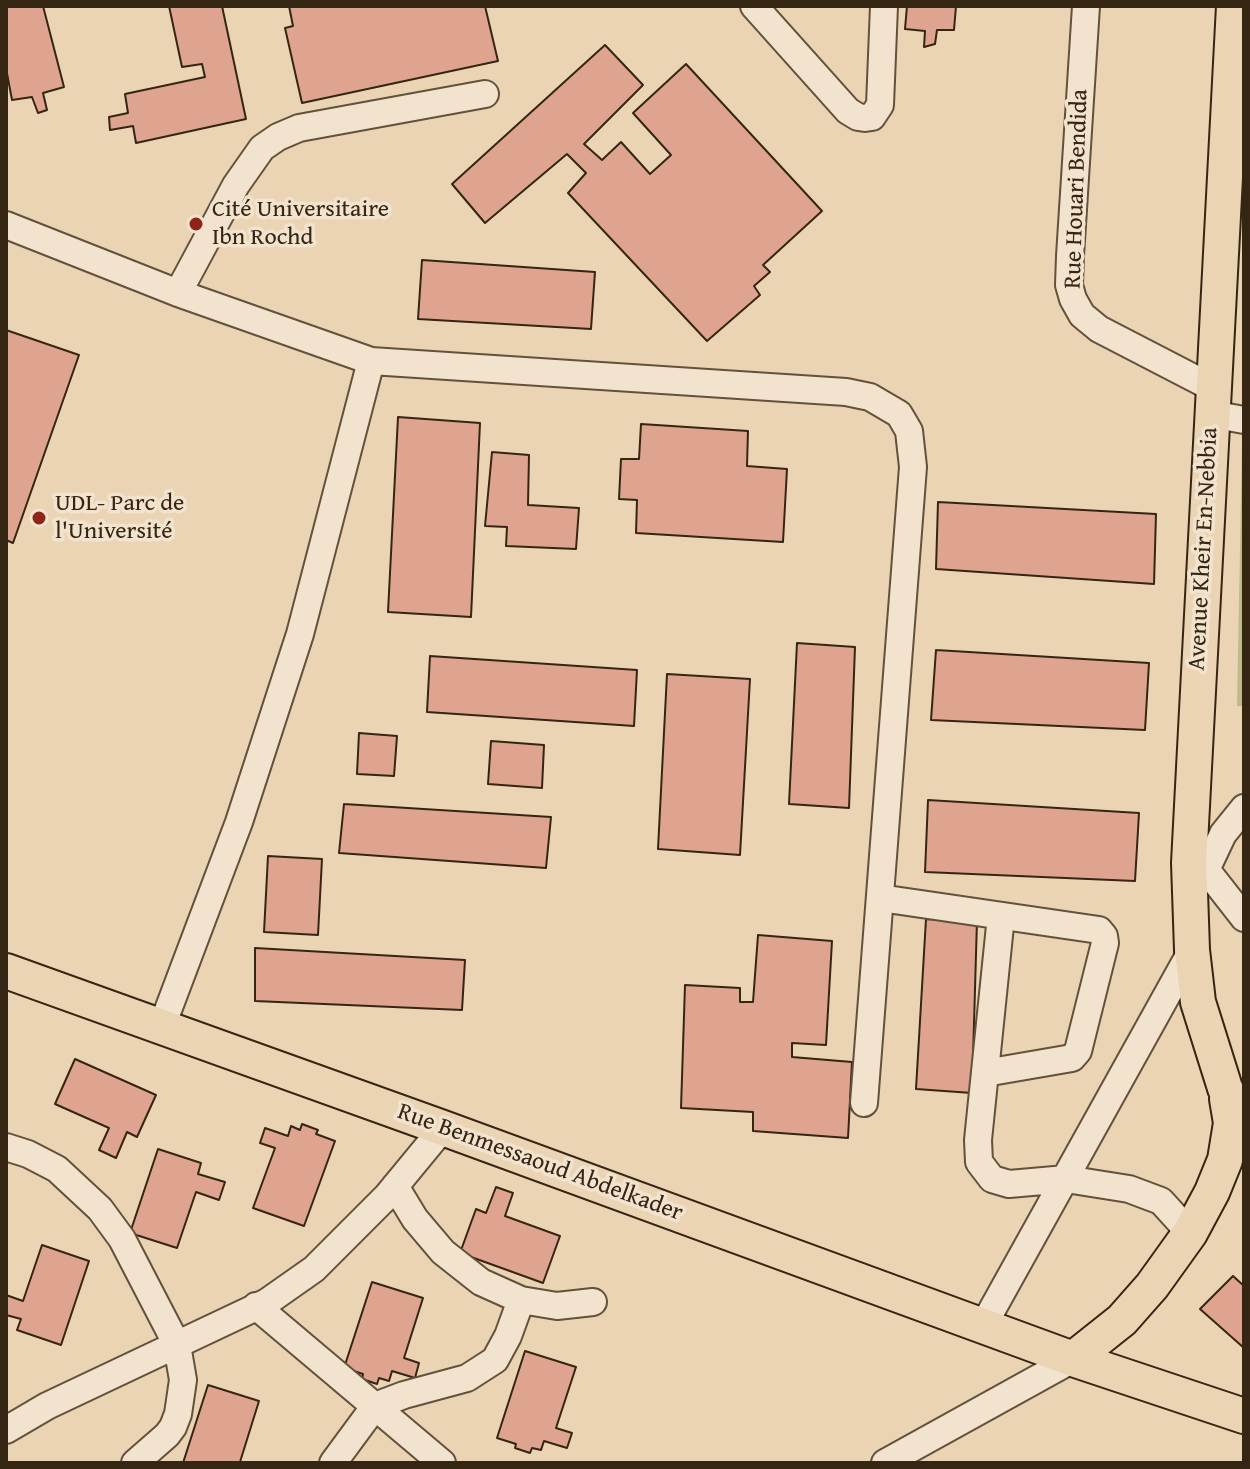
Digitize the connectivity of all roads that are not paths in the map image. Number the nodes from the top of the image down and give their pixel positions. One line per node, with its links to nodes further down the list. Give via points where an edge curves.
1 (754, 6): 2 (street, via 848,111 865,118 880,105)
2 (884, 6)
3 (1086, 6): 10 (street, Rue Houari Bendida, via 1070,256 1073,299 1099,329)
4 (1237, 21): 7 (main road, Avenue Kheir En-Nebbia)
5 (485, 94): 8 (street, via 299,128 278,137 262,148 236,185)
6 (6, 225): 8 (street)
7 (1232, 254): 10 (main road, Avenue Kheir En-Nebbia)
8 (178, 293): 9 (street)
9 (371, 361): 13 (street, via 846,392 870,397 899,414 909,431 913,467); 18 (street, via 300,634 239,822)
10 (1223, 407): 12 (main road, Avenue Kheir En-Nebbia)
11 (1244, 808): 12 (street)
12 (1198, 860): 15 (street); 16 (main road, Avenue Kheir En-Nebbia)
13 (880, 898): 14 (street); 21 (street)
14 (1001, 916): 19 (street); 19 (street, via 1099,930 1105,943 1072,1058)
15 (1244, 918)
16 (1192, 950): 20 (main road, Avenue Kheir En-Nebbia, via 1198,1002); 25 (street)
17 (6, 971): 18 (main road, Rue Benmessaoud Abdelkader)
18 (162, 1026): 22 (main road, Rue Benmessaoud Abdelkader)
19 (985, 1073): 25 (street, via 979,1162 992,1179 1009,1184)
20 (1225, 1088): 23 (main road); 27 (main road, via 1231,1123 1225,1160)
21 (864, 1103)
22 (443, 1128): 26 (street); 31 (main road, Rue Benmessaoud Abdelkader)
23 (1244, 1129)
24 (6, 1147): 32 (street, via 57,1169 100,1209 122,1239)
25 (1066, 1179): 27 (street, via 1129,1189 1161,1201); 31 (street)
26 (395, 1186): 28 (street, via 443,1252 481,1282); 30 (street, via 314,1269)
27 (1190, 1233): 33 (main road, via 1122,1320)
28 (521, 1300): 29 (street, via 557,1306); 34 (street, via 495,1360 467,1378)
29 (593, 1302)
30 (256, 1306): 32 (street); 34 (street)
31 (983, 1326): 33 (main road, Rue Benmessaoud Abdelkader)
32 (177, 1345): 36 (street); 37 (street, via 183,1380 178,1414 167,1435)
33 (1073, 1359): 35 (main road, Rue Benmessaoud Abdelkader); 40 (street)
34 (375, 1406): 38 (street); 39 (street)
35 (1244, 1416)
36 (6, 1430)
37 (135, 1463)
38 (333, 1463)
39 (442, 1463)
40 (885, 1463)

